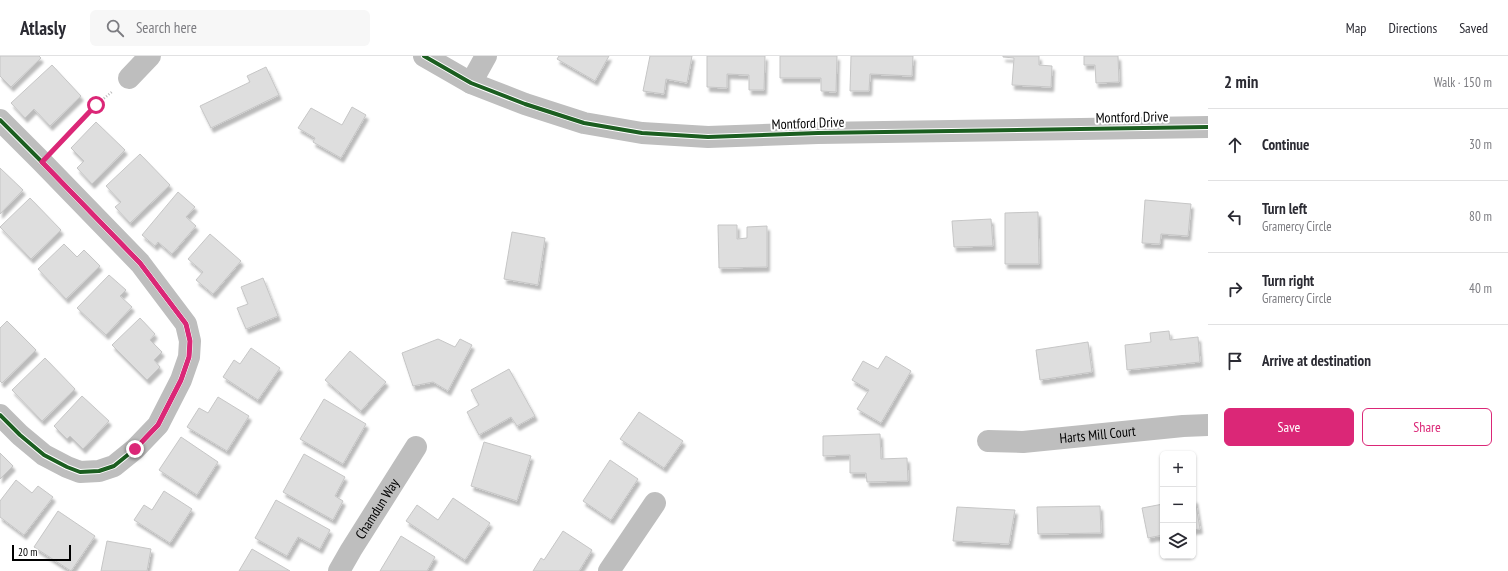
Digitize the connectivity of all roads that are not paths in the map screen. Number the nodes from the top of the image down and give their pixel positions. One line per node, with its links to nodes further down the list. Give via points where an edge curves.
1 (150, 56): 4 (street)
2 (424, 56): 5 (street, Montford Drive)
3 (486, 56): 5 (street)
4 (129, 78)
5 (471, 82): 7 (street, Montford Drive, via 525,104 584,123 642,133 708,137)
6 (0, 120): 8 (street, via 140,263 197,339 181,380 158,425 101,478 80,472 44,455)
7 (1208, 127)
8 (0, 414)
9 (1208, 425): 10 (street, Harts Mill Court, via 1023,442)
10 (988, 441)
11 (416, 447): 13 (street, Chamdun Way)
12 (655, 503): 14 (street)
13 (339, 571)
14 (609, 571)

